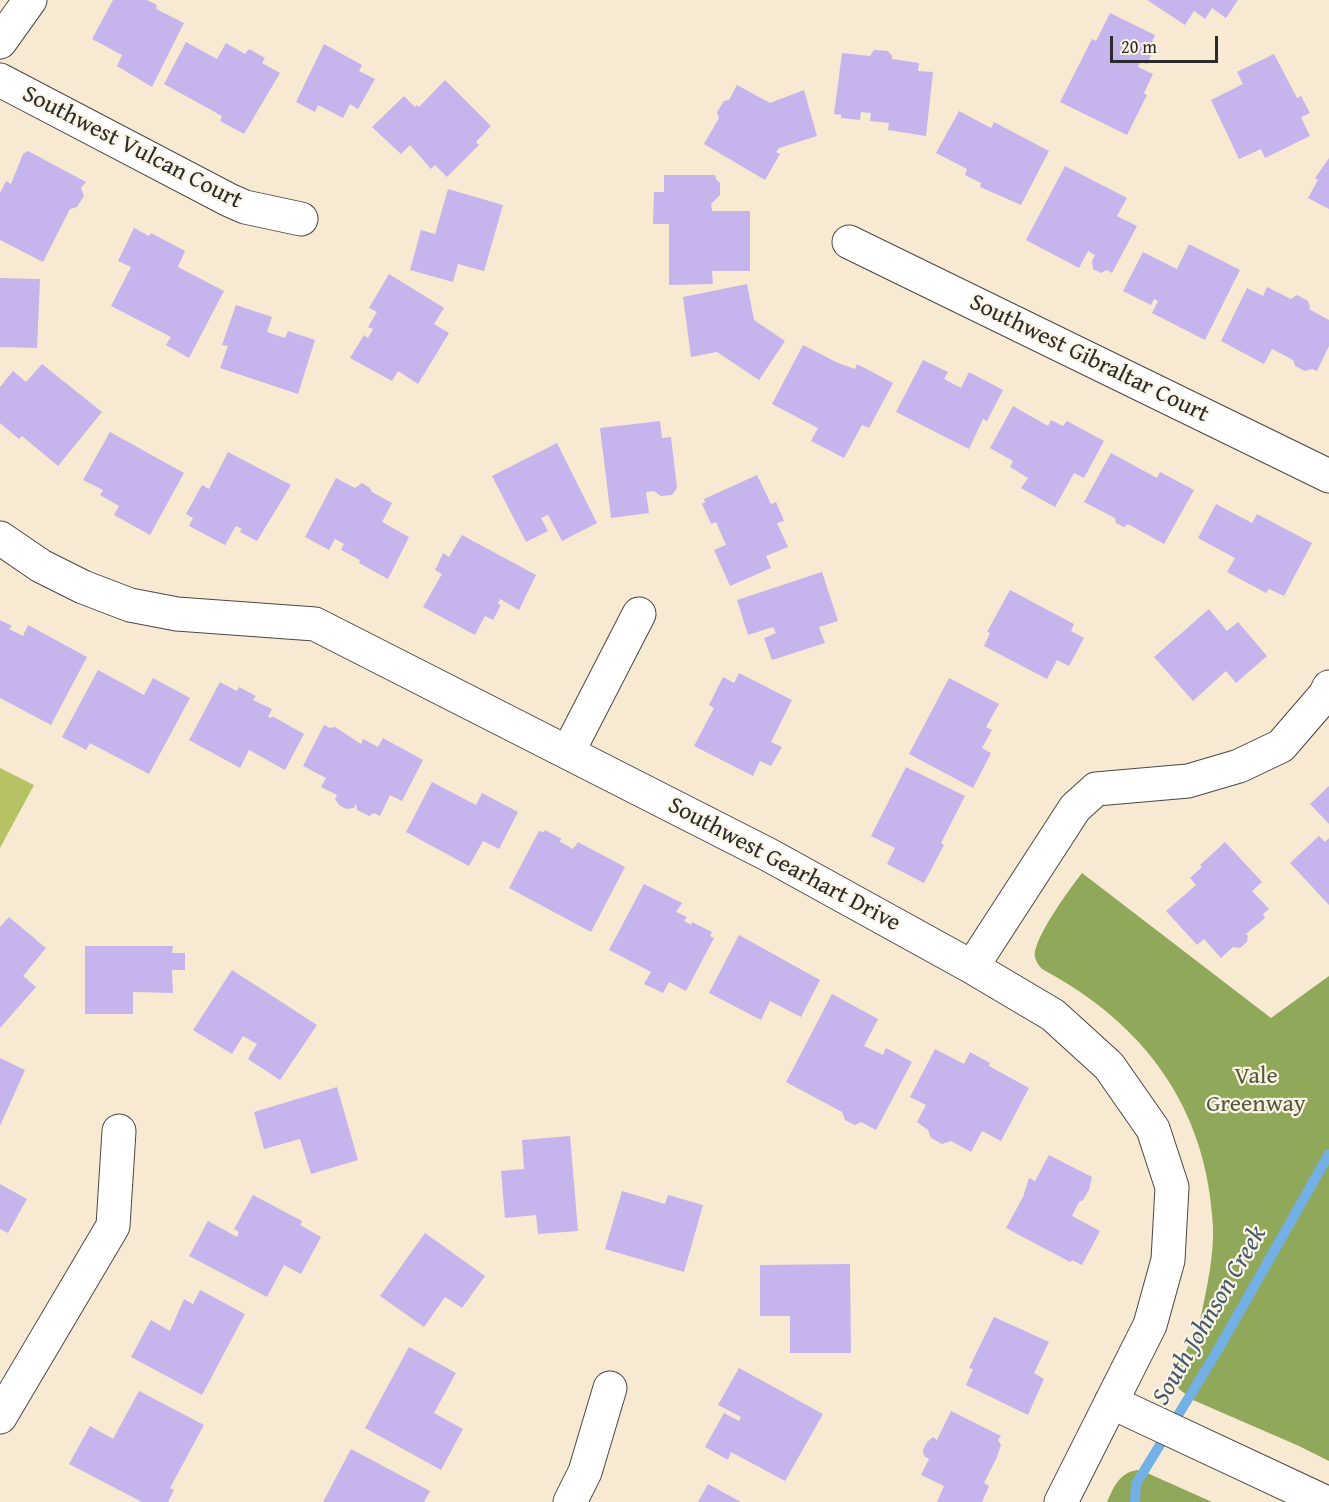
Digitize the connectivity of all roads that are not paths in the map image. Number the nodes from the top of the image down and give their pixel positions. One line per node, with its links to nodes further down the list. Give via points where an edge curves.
1 (30, 0): 2 (street)
2 (0, 42)
3 (0, 80): 4 (street, Southwest Vulcan Court, via 229,200)
4 (301, 219)
5 (849, 242): 6 (street, Southwest Gibraltar Court)
6 (1329, 476)
7 (0, 538): 10 (street, Southwest Gearhart Drive, via 41,566 129,605 177,614 315,624)
8 (639, 614): 10 (street)
9 (1329, 687): 11 (street, via 1281,746 1239,766 1188,782 1096,789 1075,808)
10 (568, 752): 11 (street, Southwest Gearhart Drive, via 769,855)
11 (972, 967): 14 (street, Southwest Gearhart Drive, via 1053,1015 1108,1066 1153,1129 1172,1187 1168,1260 1150,1325)
12 (119, 1131): 15 (street, via 113,1226)
13 (610, 1388): 16 (street, via 585,1472)
14 (1111, 1402): 17 (street, Southwest Gearhart Drive); 18 (street)
15 (0, 1417)
16 (570, 1502)
17 (1061, 1502)
18 (1324, 1502)

